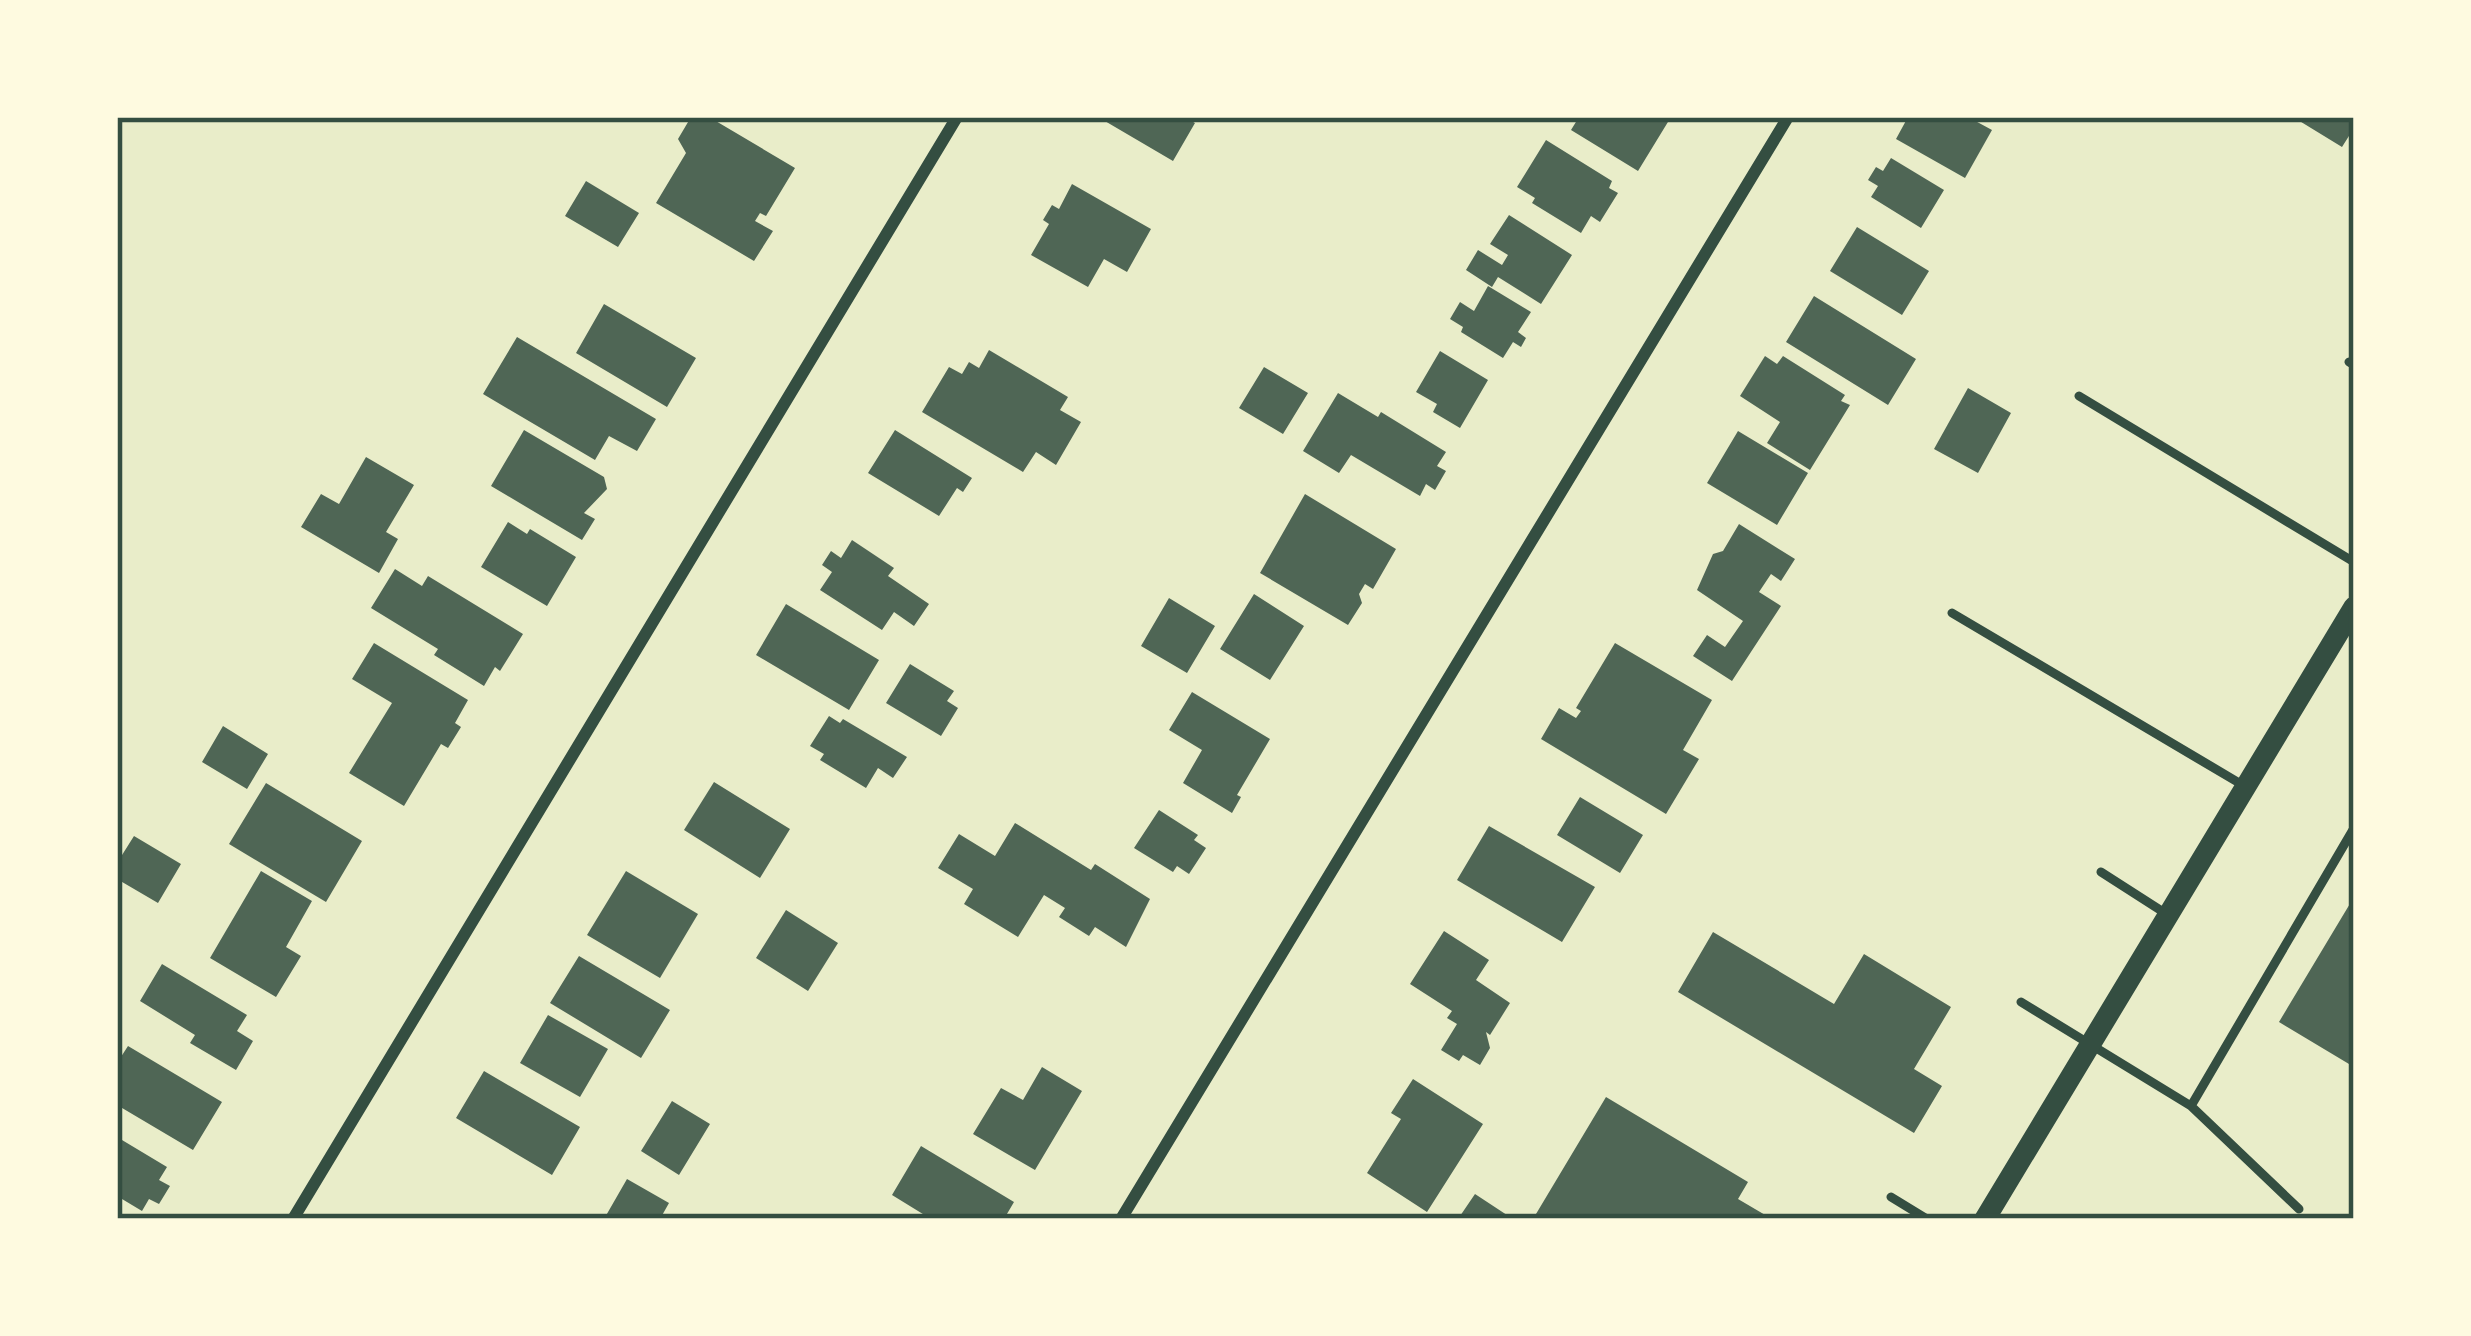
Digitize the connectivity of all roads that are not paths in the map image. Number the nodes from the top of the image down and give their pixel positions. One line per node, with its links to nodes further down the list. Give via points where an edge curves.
1 (957, 117): 16 (street)
2 (1788, 117): 17 (street)
3 (2078, 396): 4 (lane)
4 (2354, 562)
5 (2354, 607): 7 (street)
6 (1952, 613): 7 (lane)
7 (2246, 788): 10 (street)
8 (2354, 828): 13 (lane)
9 (2101, 872): 10 (lane)
10 (2168, 915): 12 (street)
11 (2021, 1002): 12 (lane)
12 (2089, 1047): 13 (lane); 19 (street)
13 (2191, 1106): 15 (lane)
14 (1891, 1197): 18 (lane)
15 (2299, 1209)
16 (293, 1219)
17 (1120, 1219)
18 (1928, 1219)
19 (1985, 1219)

